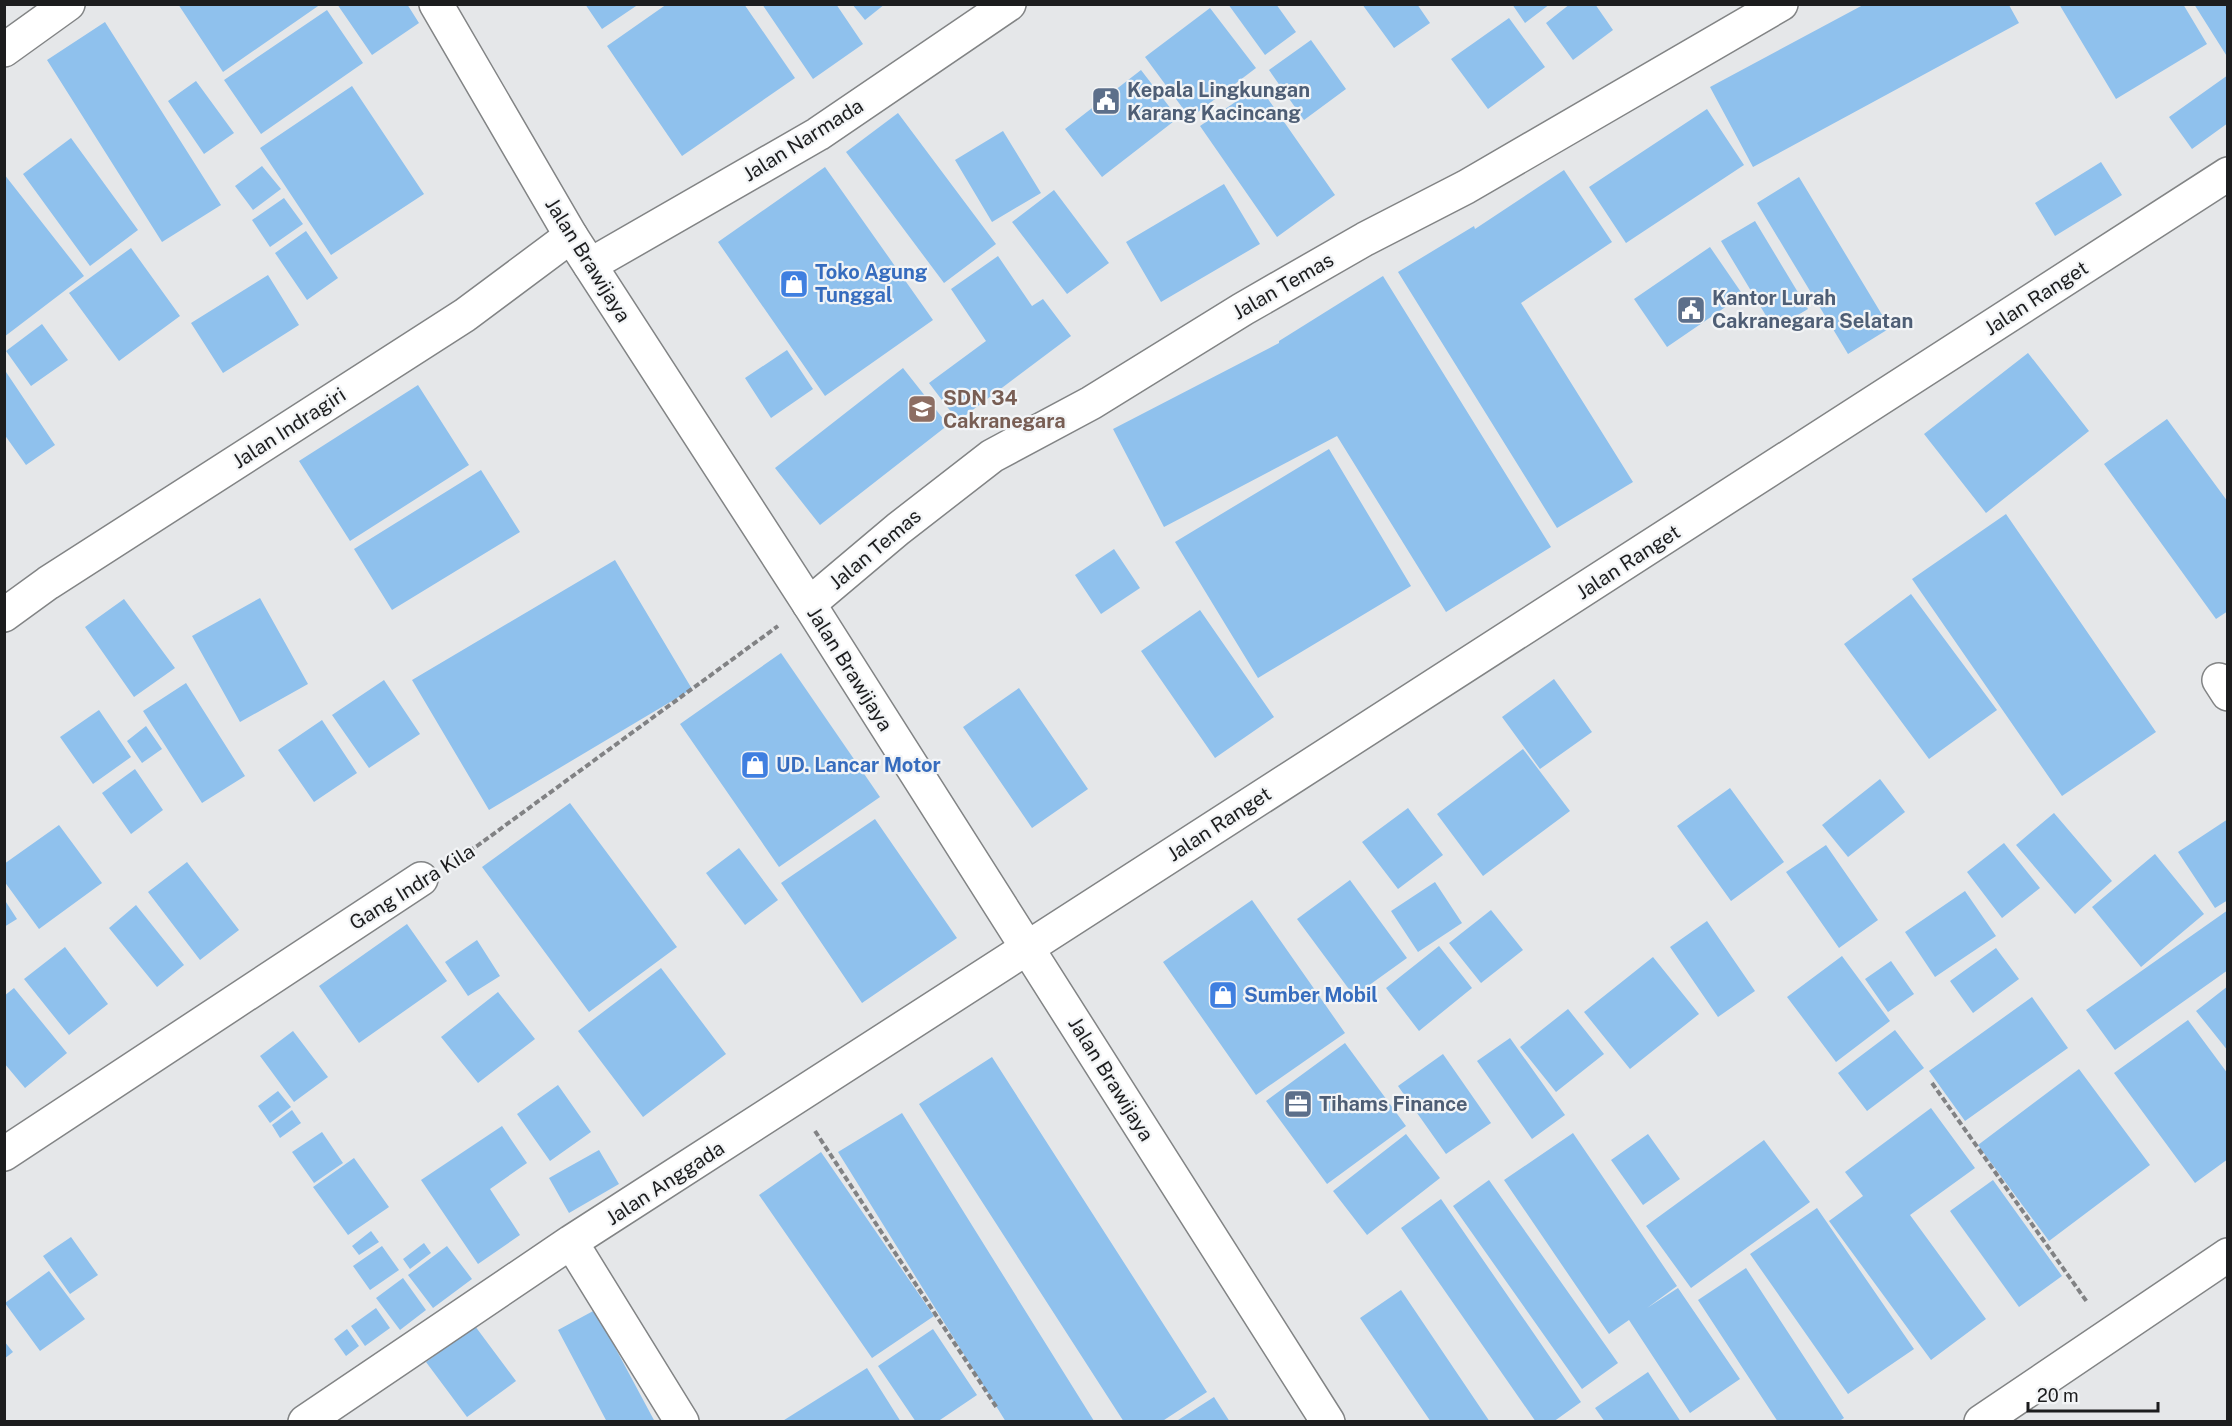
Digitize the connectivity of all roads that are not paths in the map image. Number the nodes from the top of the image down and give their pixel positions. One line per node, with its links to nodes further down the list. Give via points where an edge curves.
1 (68, 4): 5 (street)
2 (436, 4): 7 (street, Jalan Brawijaya)
3 (1009, 4): 8 (street, Jalan Narmada, via 818,134)
4 (1781, 4): 9 (street, Jalan Temas, via 1466,187 1365,238 1091,403 993,456)
5 (4, 50)
6 (2228, 174): 12 (street, Jalan Ranget)
7 (571, 236): 8 (street, Jalan Brawijaya); 10 (street, Jalan Indragiri, via 465,315)
8 (590, 266): 9 (street, Jalan Brawijaya)
9 (809, 604): 12 (street, Jalan Brawijaya)
10 (4, 615)
11 (421, 879): 13 (street, Gang Indra Kila)
12 (1027, 947): 14 (street, Jalan Anggada); 18 (street, Jalan Brawijaya)
13 (4, 1154)
14 (571, 1242): 16 (street, Jalan Anggada); 17 (street)
15 (2228, 1255): 19 (street)
16 (304, 1422)
17 (682, 1422)
18 (1328, 1422)
19 (1981, 1422)

